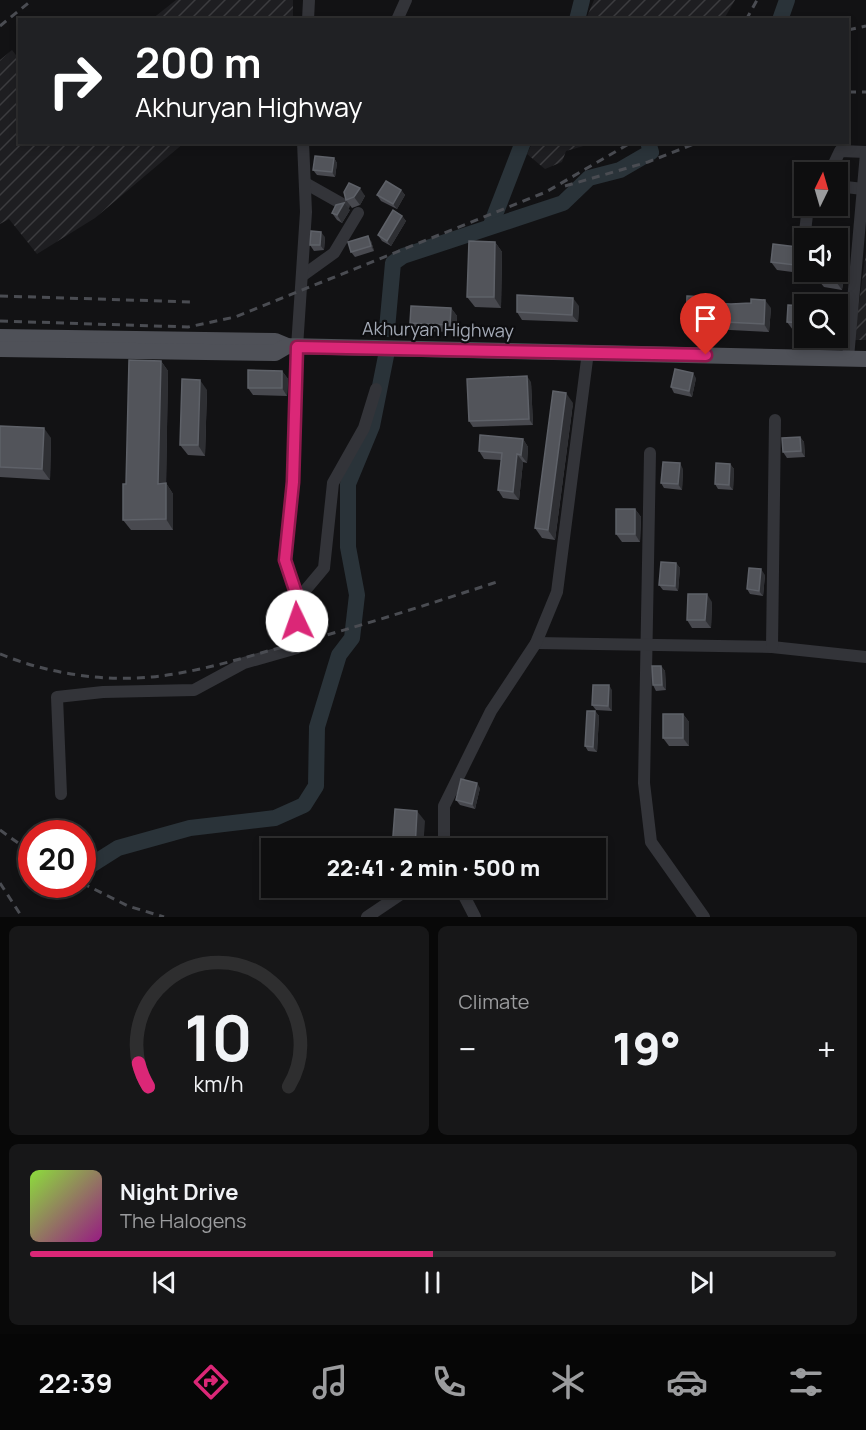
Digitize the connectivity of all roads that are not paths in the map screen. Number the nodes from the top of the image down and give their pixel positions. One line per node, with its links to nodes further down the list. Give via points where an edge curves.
1 (309, 0): 3 (street)
2 (406, 0): 4 (street)
3 (308, 18)
4 (399, 18)
5 (303, 144): 8 (street)
6 (866, 152): 7 (street, via 840,151); 10 (street)
7 (835, 162)
8 (305, 183): 11 (street); 13 (street)
9 (848, 187): 10 (street)
10 (863, 189): 18 (street)
11 (344, 205)
12 (358, 213): 13 (street, via 334,253)
13 (302, 276): 15 (street)
14 (0, 337): 15 (main road, Akhuryan Highway, via 274,341)
15 (292, 347): 16 (main road, Akhuryan Highway, via 275,353); 17 (main road, Akhuryan Highway); 23 (street, via 293,482 285,560)
16 (0, 349)
17 (588, 352): 18 (main road, Akhuryan Highway); 24 (street, via 557,592)
18 (848, 358): 19 (main road, Akhuryan Highway)
19 (866, 359)
20 (376, 389): 23 (street, via 364,428 333,483 324,568)
21 (775, 420): 26 (street)
22 (650, 453): 25 (street)
23 (298, 599): 28 (street, via 297,648 244,663 194,690 57,697)
24 (536, 642): 25 (street); 29 (street, via 491,711 444,806)
25 (647, 645): 26 (street); 34 (street, via 644,783 651,842)
26 (772, 647): 27 (street)
27 (866, 657)
28 (61, 794)
29 (444, 838)
30 (396, 898): 32 (street)
31 (465, 898): 33 (street)
32 (368, 917)
33 (475, 917)
34 (704, 917)

